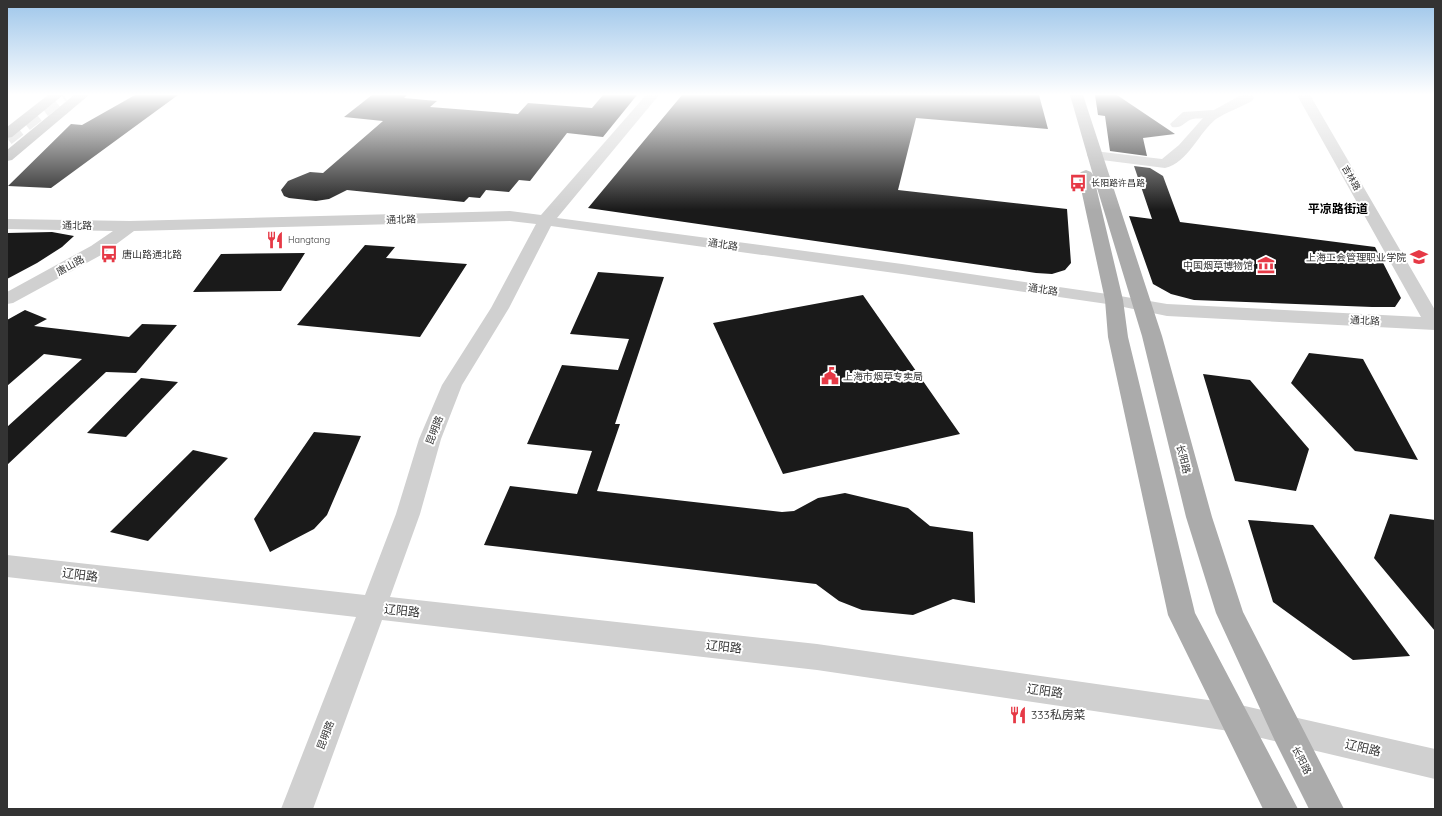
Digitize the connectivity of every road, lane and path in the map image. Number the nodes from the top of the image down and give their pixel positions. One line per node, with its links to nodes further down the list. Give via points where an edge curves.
1 (36, 133): 8 (main road)
2 (621, 133): 9 (street, 昆明路)
3 (1074, 133): 13 (main road, via 1092,197)
4 (1087, 133): 7 (main road, 长阳路)
5 (1197, 133): 7 (street, via 1165,164)
6 (1324, 133): 15 (street, 吉林路)
7 (1094, 155): 14 (main road, 长阳路)
8 (7, 157)
9 (546, 220): 11 (street, 通北路, via 510,216); 13 (street, 通北路); 17 (street, 昆明路, via 500,308 452,385 430,439 408,514)
10 (7, 224): 11 (street, 通北路)
11 (130, 226): 12 (street, 唐山路, via 98,250)
12 (7, 299)
13 (1114, 300): 14 (street, 通北路); 18 (main road, via 1118,337 1182,615)
14 (1142, 305): 15 (street, 通北路, via 1167,310); 19 (main road, 长阳路, via 1169,396 1199,517 1230,612)
15 (1434, 324)
16 (7, 566): 17 (street, 辽阳路)
17 (373, 608): 18 (street, 辽阳路, via 816,657); 21 (street, 昆明路)
18 (1236, 718): 19 (street, 辽阳路); 22 (main road)
19 (1286, 730): 20 (street, 辽阳路); 23 (main road, 长阳路)
20 (1435, 764)
21 (297, 809)
22 (1281, 809)
23 (1328, 809)

